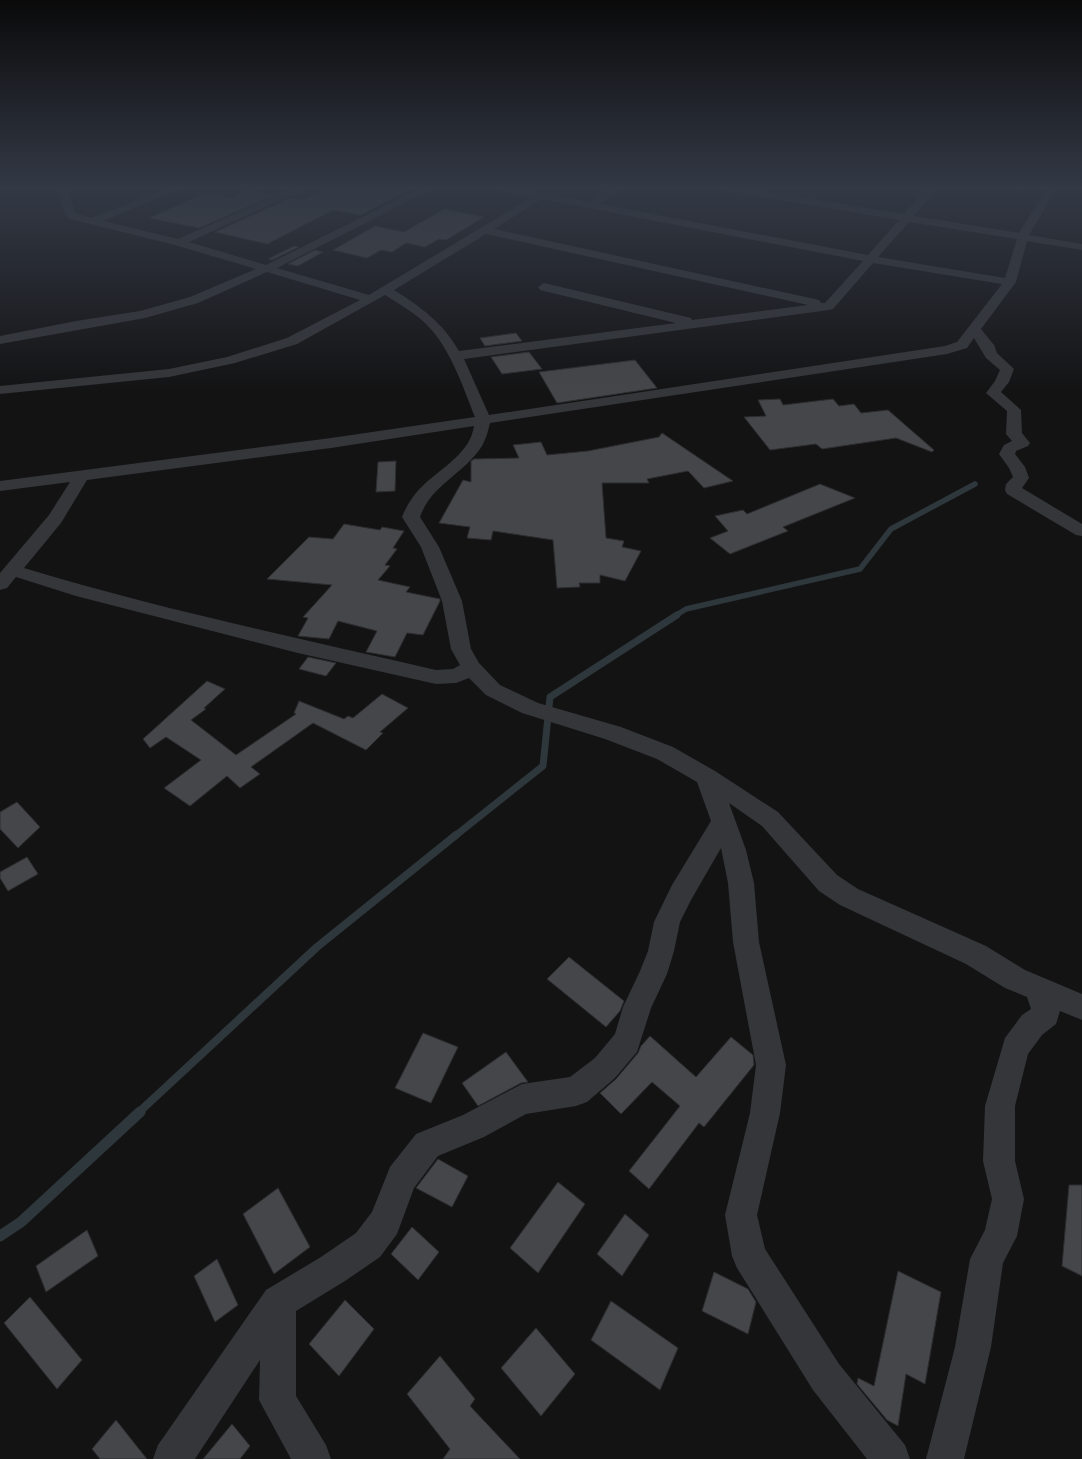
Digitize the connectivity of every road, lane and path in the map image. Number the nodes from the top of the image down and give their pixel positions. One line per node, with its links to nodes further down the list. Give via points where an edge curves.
1 (226, 256): 9 (street)
2 (292, 256): 9 (street)
3 (441, 256): 12 (street)
4 (602, 256): 14 (street)
5 (856, 256): 8 (street)
6 (873, 256): 8 (street)
7 (1017, 256): 10 (street)
8 (871, 259): 10 (street); 14 (street)
9 (268, 268): 13 (street); 17 (street, via 194,300 161,310)
10 (1010, 282): 16 (street, via 978,322)
11 (544, 287): 15 (street)
12 (386, 290): 13 (street); 18 (street, via 432,323)
13 (371, 299): 19 (street, via 292,341 196,368)
14 (829, 306): 15 (street)
15 (699, 324): 18 (street)
16 (975, 330): 20 (street, via 962,345 932,354); 23 (street, via 987,345 991,355 1007,369 1002,382 993,393 1014,410 1014,434 1022,443 1010,448 1007,454 1019,467 1021,478 1014,484 1013,490)
17 (0, 340)
18 (455, 356): 20 (street)
19 (0, 390)
20 (484, 420): 21 (street); 25 (street, via 475,445 461,461 421,496 414,506 411,517 430,547 452,601 461,650)
21 (81, 476): 22 (street); 24 (street, via 71,496)
22 (0, 486)
23 (1082, 531)
24 (6, 577): 25 (street, via 83,592 298,646 436,677 456,676)
25 (472, 668): 26 (street, via 492,690 507,698 665,753)
26 (707, 776): 27 (street); 28 (street, via 770,819 828,883 849,897 943,939 976,955 1015,979)
27 (724, 821): 30 (street, via 681,893 667,922 661,951 637,1006 627,1042 605,1068 576,1091 522,1099 473,1126 427,1145 401,1178 385,1222 368,1245); 33 (street, via 741,883 746,942 771,1065 765,1113 740,1215 749,1256 826,1377)
28 (1036, 987): 29 (street); 34 (street, via 1045,1002 1046,1015 1032,1025 1014,1048 1000,1106 999,1161 1008,1199 1000,1236 987,1259 974,1347)
29 (1082, 1007)
30 (278, 1302): 31 (street); 32 (street, via 278,1400)
31 (172, 1459)
32 (312, 1459)
33 (891, 1459)
34 (945, 1459)

